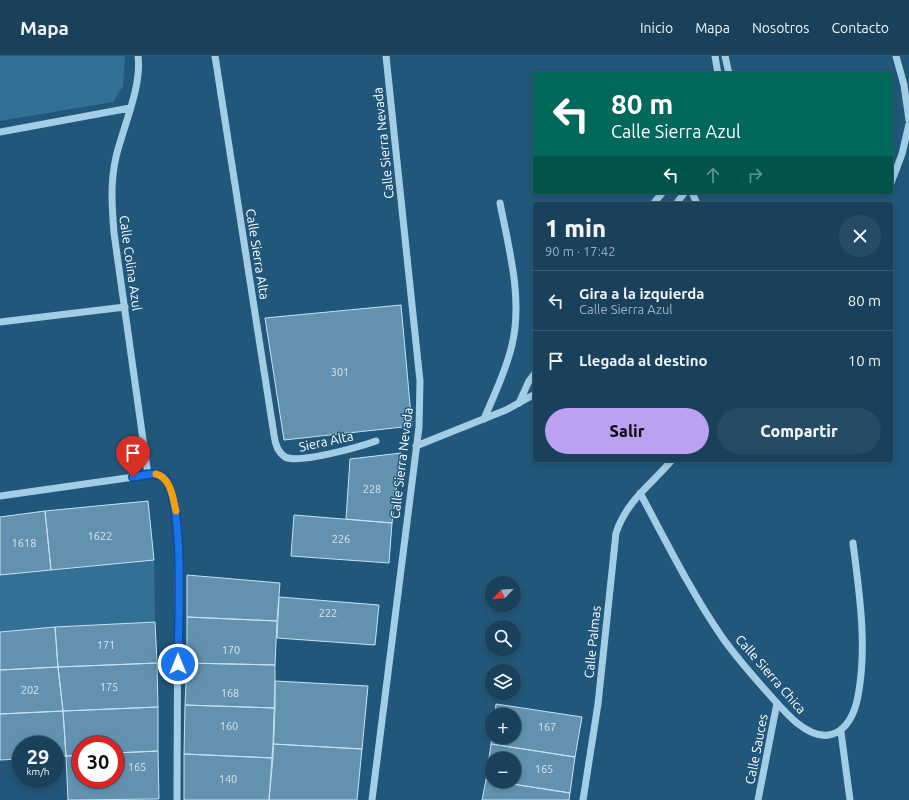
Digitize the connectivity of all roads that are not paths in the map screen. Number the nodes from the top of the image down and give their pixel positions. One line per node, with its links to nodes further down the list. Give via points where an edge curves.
1 (138, 56): 9 (street, Calle Colina Azul, via 136,89)
2 (215, 56): 23 (street, Calle Sierra Alta, via 275,443)
3 (386, 56): 22 (street, Calle Sierra Nevada, via 420,381)
4 (716, 56): 7 (street)
5 (896, 56): 10 (street, via 904,85)
6 (724, 57): 8 (street)
7 (718, 72)
8 (728, 72)
9 (130, 108): 12 (street); 15 (street, Calle Colina Azul, via 116,158 111,198)
10 (909, 120)
11 (909, 124): 13 (street)
12 (0, 132)
13 (893, 178)
14 (500, 203): 20 (street, via 515,294 515,322 505,370)
15 (125, 307): 16 (street); 25 (street, Calle Colina Azul)
16 (0, 322)
17 (533, 376): 19 (street)
18 (533, 395): 19 (street)
19 (519, 403): 20 (street)
20 (484, 419): 22 (street)
21 (376, 441): 23 (street, Siera Alta, via 296,459 286,458)
22 (416, 446): 32 (street, Calle Sierra Nevada)
23 (281, 454)
24 (670, 462): 26 (street)
25 (148, 475): 27 (street); 31 (street, via 158,474 166,481 174,499 176,512)
26 (640, 493): 29 (street, Calle Sierra Chica, via 694,593 722,637 749,672); 33 (street, Calle Palmas, via 625,514 616,533 598,704)
27 (0, 496)
28 (853, 543): 30 (street, via 861,614 861,660 855,707)
29 (778, 703): 30 (street, Calle Sierra Chica, via 797,723 809,731 825,737); 34 (street, Calle Sauces)
30 (841, 732): 35 (street)
31 (177, 800)
32 (372, 800)
33 (583, 800)
34 (758, 800)
35 (850, 800)

